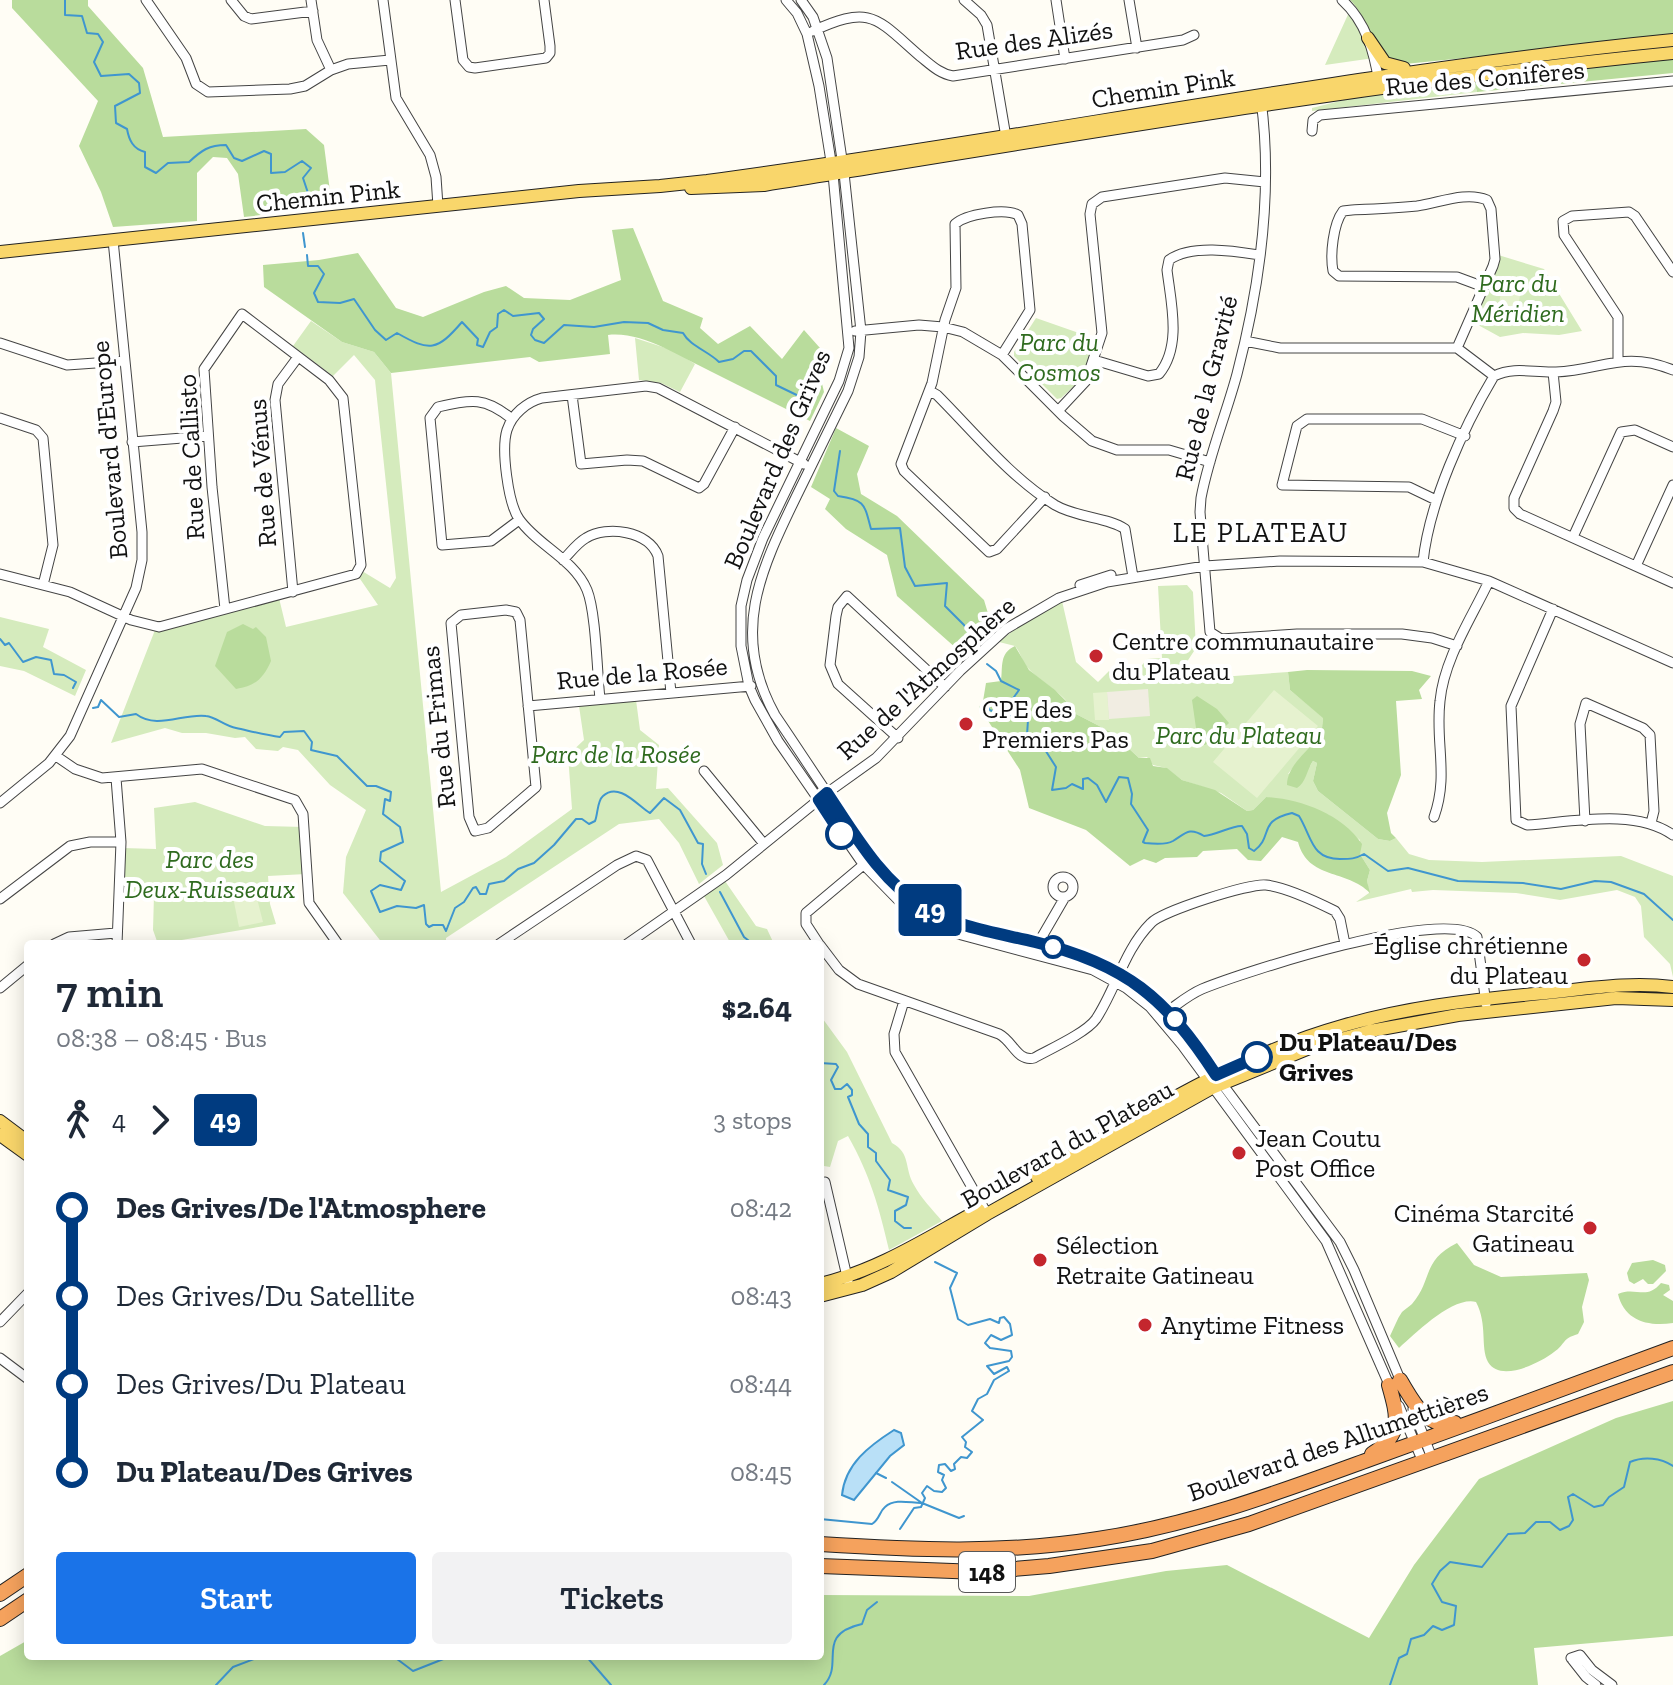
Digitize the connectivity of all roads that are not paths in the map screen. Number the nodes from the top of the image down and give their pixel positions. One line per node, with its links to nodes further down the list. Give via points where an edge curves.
1 (146, 0): 24 (street, via 186,58 196,84 208,92 290,89)
2 (231, 0): 13 (street, via 251,19)
3 (311, 0): 13 (street)
4 (383, 0): 23 (street)
5 (455, 0): 6 (street, via 463,60 475,68 546,58 550,46)
6 (544, 0)
7 (786, 0): 15 (street, Boulevard des Grives)
8 (801, 0): 14 (street, Boulevard des Grives)
9 (964, 0): 25 (street, via 987,25)
10 (1056, 0): 22 (street)
11 (1129, 0): 19 (street)
12 (1342, 0): 17 (street)
13 (313, 11): 24 (street, via 317,40)
14 (818, 29): 15 (street, Rue des Alizés); 25 (street, Rue des Alizés, via 867,16 946,75); 31 (street, Boulevard des Grives, via 827,58)
15 (807, 34): 31 (street, Boulevard des Grives)
16 (1194, 35): 19 (street, Rue des Alizés)
17 (1368, 38): 21 (main road, via 1381,58 1395,67); 27 (street)
18 (1673, 40): 21 (main road, Chemin Pink)
19 (1137, 48): 22 (street, Rue des Alizés)
20 (1673, 53): 27 (main road, Chemin Pink)
21 (1515, 57): 27 (main road, Chemin Pink)
22 (1065, 59): 25 (street, Rue des Alizés)
23 (390, 60): 24 (street); 33 (street, via 396,98 435,170)
24 (331, 70)
25 (994, 70): 30 (street)
26 (1673, 81): 29 (street, Rue des Conifères, via 1320,115 1313,120)
27 (1379, 82): 28 (main road, Chemin Pink)
28 (1261, 100): 30 (main road, Chemin Pink); 32 (street, Rue de la Gravité)
29 (1312, 131)
30 (1006, 140): 31 (main road, Chemin Pink)
31 (838, 168): 33 (main road, Chemin Pink); 40 (street, Boulevard des Grives); 41 (street, Boulevard des Grives)
32 (1265, 182): 36 (street, Rue de la Gravité); 47 (street, via 1216,179 1096,199 1090,214 1103,322)
33 (438, 206): 34 (main road, Chemin Pink)
34 (113, 240): 35 (main road, Chemin Pink); 48 (street, Boulevard d'Europe)
35 (0, 252)
36 (1259, 255): 42 (street, Rue de la Gravité); 47 (street, via 1219,249 1169,260 1174,332 1159,374 1148,376)
37 (1673, 272): 49 (street, via 1629,212 1563,221 1564,235 1618,317)
38 (1484, 287): 38 (street, via 1495,254 1491,209 1483,198 1343,211 1338,218 1332,266 1339,276 1457,277); 44 (street)
39 (943, 327): 40 (street); 45 (street, via 974,337); 45 (street, via 957,281 955,224 1014,212 1022,224 1030,310); 53 (street)
40 (861, 331): 41 (street); 64 (street, Boulevard des Grives, via 855,373)
41 (849, 332): 64 (street, Boulevard des Grives, via 847,358)
42 (1245, 341): 44 (street, via 1280,348); 63 (street, Rue de la Gravité)
43 (0, 343): 48 (street, via 67,365)
44 (1457, 348): 52 (street)
45 (1002, 355): 55 (street)
46 (298, 357): 59 (street, Rue de Callisto, via 242,314 204,369); 79 (street, Rue de Vénus, via 275,394); 79 (street, via 333,384 344,402 361,565 353,576)
47 (1094, 360): 55 (street, via 1086,381)
48 (124, 361): 61 (street, Boulevard d'Europe)
49 (1618, 361): 50 (street, via 1643,361); 51 (street)
50 (1673, 370)
51 (1553, 372): 52 (street, via 1516,369); 69 (street, via 1556,402 1513,503 1520,514)
52 (1494, 376): 60 (street)
53 (930, 391): 66 (street); 66 (street, via 901,467 984,551 997,549)
54 (572, 395): 57 (street, via 534,400); 58 (street, via 658,388); 58 (street, via 581,464 643,461 699,488)
55 (1058, 411): 63 (street, via 1084,436 1108,448 1169,450)
56 (0, 418): 78 (street, via 36,430 43,438 53,545)
57 (512, 419): 68 (street, via 505,440 509,493); 68 (street, via 480,401 442,405 430,418 442,545 491,541)
58 (735, 427): 64 (street)
59 (208, 436): 61 (street); 80 (street, Rue de Callisto)
60 (1465, 436): 67 (street); 67 (street, via 1410,418 1307,419 1297,426 1282,485 1409,487)
61 (132, 442): 82 (street, Boulevard d'Europe, via 143,551 139,578)
62 (1673, 447): 69 (street, via 1635,430 1621,432)
63 (1210, 462): 72 (street, Rue de la Gravité, via 1200,512)
64 (805, 465): 85 (street, Boulevard des Grives, via 758,583 753,635); 86 (street, Boulevard des Grives, via 763,538 745,589 741,646)
65 (1673, 485): 73 (street)
66 (1045, 497): 75 (street, via 1066,510 1125,529)
67 (1436, 500): 71 (street)
68 (519, 520): 70 (street)
69 (1573, 537): 73 (street)
70 (563, 560): 88 (street, via 594,535 626,531 653,546); 89 (street, via 589,597)
71 (1423, 562): 72 (street, Rue de l'Atmosphère, via 1304,559); 76 (street, Rue de l'Atmosphère)
72 (1205, 566): 75 (street, Rue de l'Atmosphère); 83 (street, Rue de la Gravité, via 1209,628 1216,638 1402,634)
73 (1636, 566): 77 (street)
74 (0, 574): 78 (street)
75 (1132, 574): 87 (street, Rue de l'Atmosphère, via 1077,585 1006,629)
76 (1489, 581): 81 (street, Rue de l'Atmosphère); 83 (street)
77 (1673, 583)
78 (43, 585): 82 (street)
79 (293, 592): 80 (street)
80 (225, 609): 82 (street, via 159,627)
81 (1553, 609): 84 (street, Rue de l'Atmosphère); 98 (street, via 1511,706 1514,812 1516,820 1527,825)
82 (123, 617): 92 (street, Boulevard d'Europe, via 74,728)
83 (1457, 646): 97 (street, via 1440,698 1442,789)
84 (1673, 661)
85 (761, 685): 86 (street, Rue de la Rosée); 95 (street, Boulevard des Grives)
86 (749, 686): 88 (street, Rue de la Rosée); 95 (street, Boulevard des Grives, via 767,724)
87 (945, 687): 91 (street, Rue de l'Atmosphère); 91 (street, via 847,596 836,616 832,672 838,684)
88 (671, 693): 89 (street, Rue de la Rosée)
89 (600, 699): 90 (street, Rue de la Rosée)
90 (528, 706): 90 (street, Rue du Frimas, via 516,612 454,619 450,628 469,817 475,831 488,828 534,790)
91 (898, 738): 95 (street, Rue de l'Atmosphère)
92 (56, 756): 94 (street, via 81,771); 96 (street, Boulevard d'Europe)
93 (704, 771): 102 (street)
94 (116, 778): 101 (street); 110 (street, via 202,769 295,800 303,814 309,903)
95 (823, 796): 102 (street, Rue de l'Atmosphère); 103 (street, Boulevard des Grives)
96 (0, 803)
97 (1434, 817)
98 (1585, 821): 99 (street); 99 (street, via 1580,724 1586,703 1650,735)
99 (1651, 823): 100 (street)
100 (1673, 835)
101 (121, 842): 105 (street, via 70,846); 108 (street)
102 (764, 844): 106 (street, Rue de l'Atmosphère)
103 (867, 861): 107 (street, Boulevard des Grives, via 888,892); 114 (street, via 806,913 806,924)
104 (1065, 897): 115 (street)
105 (0, 899)
106 (674, 912): 111 (street, via 647,860 636,856); 112 (street, Rue de l'Atmosphère); 113 (street)
107 (931, 917): 115 (street, Boulevard des Grives); 118 (street, Boulevard des Grives, via 965,937)
108 (117, 939): 109 (street)
109 (63, 940)
110 (335, 940)
111 (505, 940)
112 (633, 940)
113 (689, 940)
114 (817, 940)
115 (1039, 943): 118 (street); 120 (street, Boulevard des Grives, via 1089,958)
116 (1345, 944): 120 (street, via 1335,911 1257,885 1159,917 1138,939); 125 (street, via 1442,928 1471,932 1480,949); 126 (street, via 1201,990)
117 (824, 949): 124 (street, via 851,980)
118 (1032, 953): 120 (street, Boulevard des Grives)
119 (24, 968): 122 (street)
120 (1116, 976): 124 (street, via 1090,1025 1027,1060 1003,1036); 126 (street, Boulevard des Grives, via 1146,989); 127 (street, Boulevard des Grives)
121 (1673, 987): 125 (main road, Boulevard du Plateau, via 1629,985)
122 (0, 988)
123 (1673, 1000): 125 (main road, Boulevard du Plateau, via 1629,997)
124 (904, 1001): 134 (street, via 894,1034 898,1057)
125 (1486, 1005): 128 (main road, Boulevard du Plateau, via 1359,1033)
126 (1168, 1011): 127 (street); 128 (street, Boulevard des Grives)
127 (1159, 1018): 128 (street, Boulevard des Grives)
128 (1214, 1081): 134 (main road, Boulevard du Plateau); 144 (street, Boulevard des Grives, via 1331,1250)
129 (0, 1121): 131 (main road)
130 (0, 1135): 132 (main road)
131 (24, 1139)
132 (24, 1152)
133 (825, 1182): 135 (street)
134 (985, 1211): 135 (main road, Boulevard du Plateau, via 891,1272)
135 (848, 1283): 136 (main road, Boulevard du Plateau); 137 (main road, Boulevard du Plateau)
136 (824, 1284)
137 (824, 1294)
138 (24, 1297): 139 (street)
139 (0, 1322)
140 (1673, 1348): 145 (highway, Boulevard des Allumettières / 148)
141 (0, 1358): 143 (street)
142 (1673, 1372): 147 (highway, Boulevard des Allumettières / 148)
143 (24, 1376)
144 (1395, 1383): 145 (highway, via 1436,1422 1451,1424); 146 (street, Boulevard des Grives); 148 (highway, via 1397,1419 1391,1437)
145 (1502, 1410): 146 (highway, Boulevard des Allumettières / 148)
146 (1420, 1441): 147 (street, Boulevard des Grives); 148 (highway, Boulevard des Allumettières / 148)
147 (1427, 1460): 150 (highway, Boulevard des Allumettières / 148, via 1224,1532 1118,1557 979,1572)
148 (1347, 1467): 149 (highway, Boulevard des Allumettières / 148, via 1222,1512 1087,1541 960,1551)
149 (824, 1544)
150 (824, 1566)
151 (24, 1578): 152 (highway)
152 (0, 1594)
153 (24, 1603): 154 (highway)
154 (0, 1619)
155 (1596, 1685): 156 (street, via 1571,1658 1580,1655)
156 (1612, 1685)

